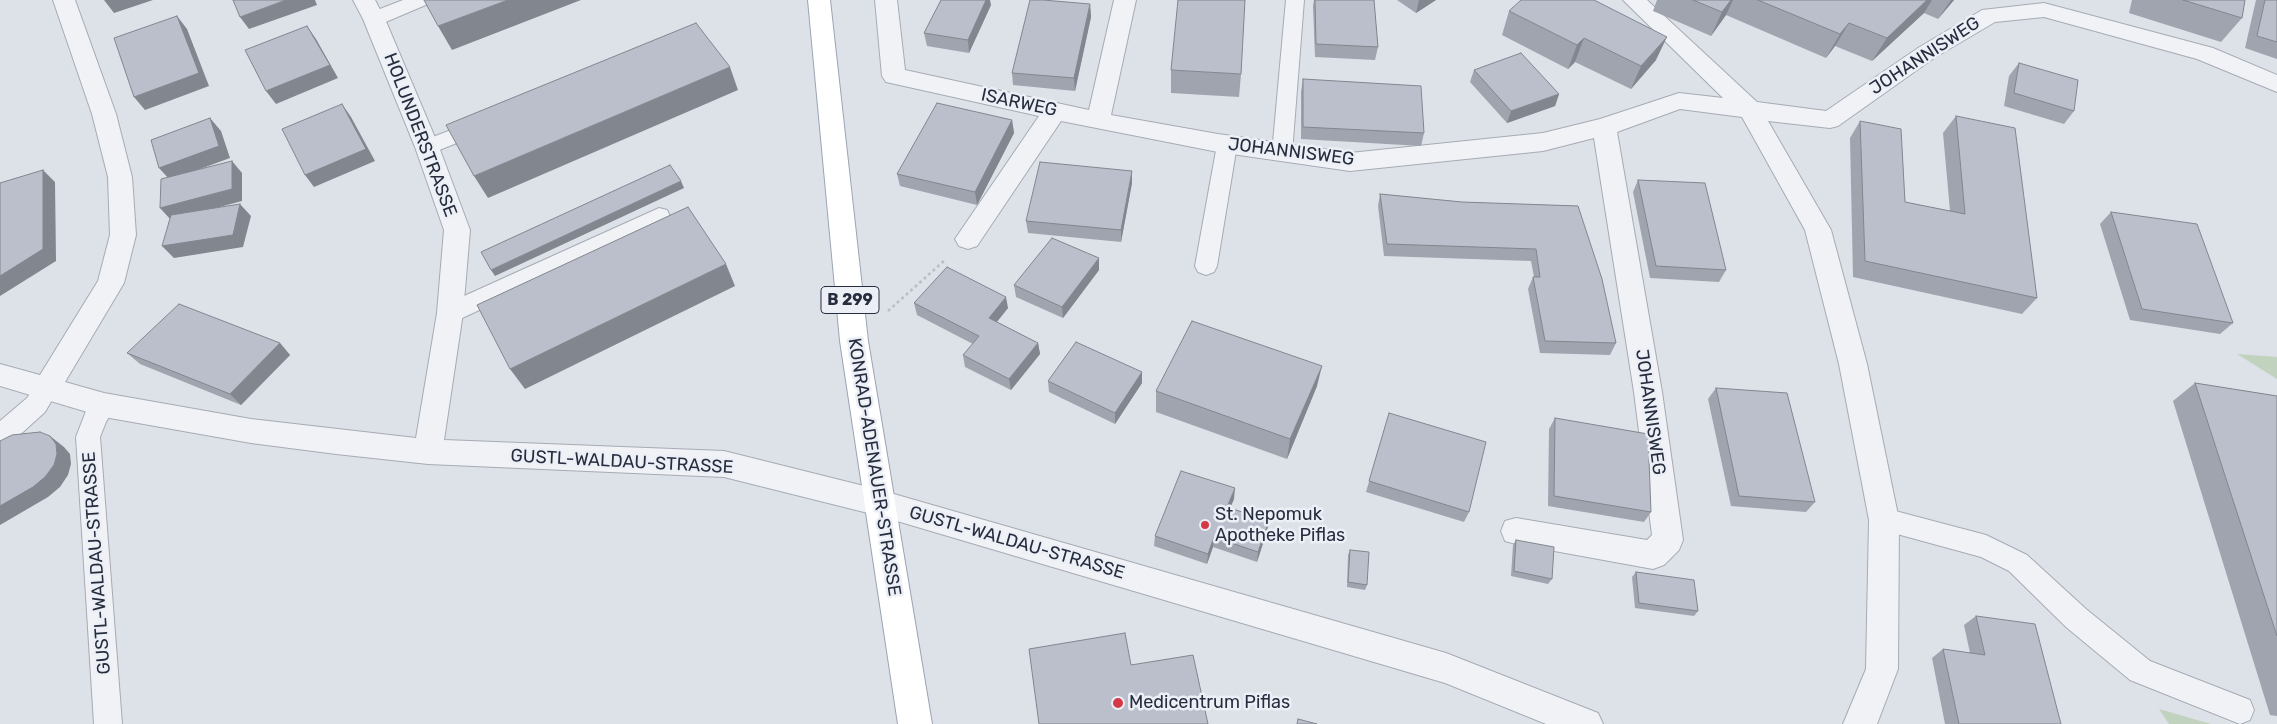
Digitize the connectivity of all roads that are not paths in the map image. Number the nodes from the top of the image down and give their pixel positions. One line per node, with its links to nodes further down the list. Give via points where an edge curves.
1 (64, 0): 23 (street, via 104,114 118,168 123,235 111,284)
2 (421, 0): 8 (lane)
3 (819, 0): 27 (main road, KONRAD-ADENAUER-STRASSE / B 299, via 854,341)
4 (886, 0): 11 (street, ISARWEG, via 894,76)
5 (1125, 0): 13 (street)
6 (1295, 0): 17 (lane)
7 (1634, 0): 10 (street)
8 (369, 9): 16 (street, HOLUNDERSTRASSE)
9 (2277, 84): 10 (street, JOHANNISWEG, via 2205,53 2044,10 1990,14 1926,53 1830,120)
10 (1750, 110): 14 (street, JOHANNISWEG, via 1679,101); 28 (street, via 1818,230 1853,364)
11 (1055, 111): 13 (street, ISARWEG); 19 (street)
12 (500, 117): 16 (lane)
13 (1098, 121): 15 (street, JOHANNISWEG)
14 (1604, 127): 17 (street, JOHANNISWEG, via 1542,142 1350,162); 29 (street, JOHANNISWEG, via 1648,392 1668,540 1653,555)
15 (1227, 145): 17 (street, JOHANNISWEG); 20 (lane)
16 (427, 147): 21 (street, HOLUNDERSTRASSE, via 457,230)
17 (1282, 153)
18 (659, 216): 21 (lane)
19 (968, 239)
20 (1206, 266)
21 (450, 313): 26 (street, HOLUNDERSTRASSE)
22 (0, 375): 23 (street, GUSTL-WALDAU-STRASSE)
23 (47, 388): 24 (street, GUSTL-WALDAU-STRASSE); 25 (lane, via 36,404)
24 (104, 405): 26 (street, GUSTL-WALDAU-STRASSE, via 250,431); 31 (lane, GUSTL-WALDAU-STRASSE, via 88,438)
25 (0, 435)
26 (428, 452): 27 (street, GUSTL-WALDAU-STRASSE, via 724,464)
27 (880, 503): 32 (main road, KONRAD-ADENAUER-STRASSE / B 299); 33 (street, GUSTL-WALDAU-STRASSE, via 1446,668)
28 (1884, 520): 30 (lane, via 1986,547 2018,563 2076,618 2140,671); 34 (street, via 1882,669)
29 (1516, 531)
30 (2240, 710)
31 (108, 724)
32 (915, 724)
33 (1586, 724)
34 (1860, 724)

